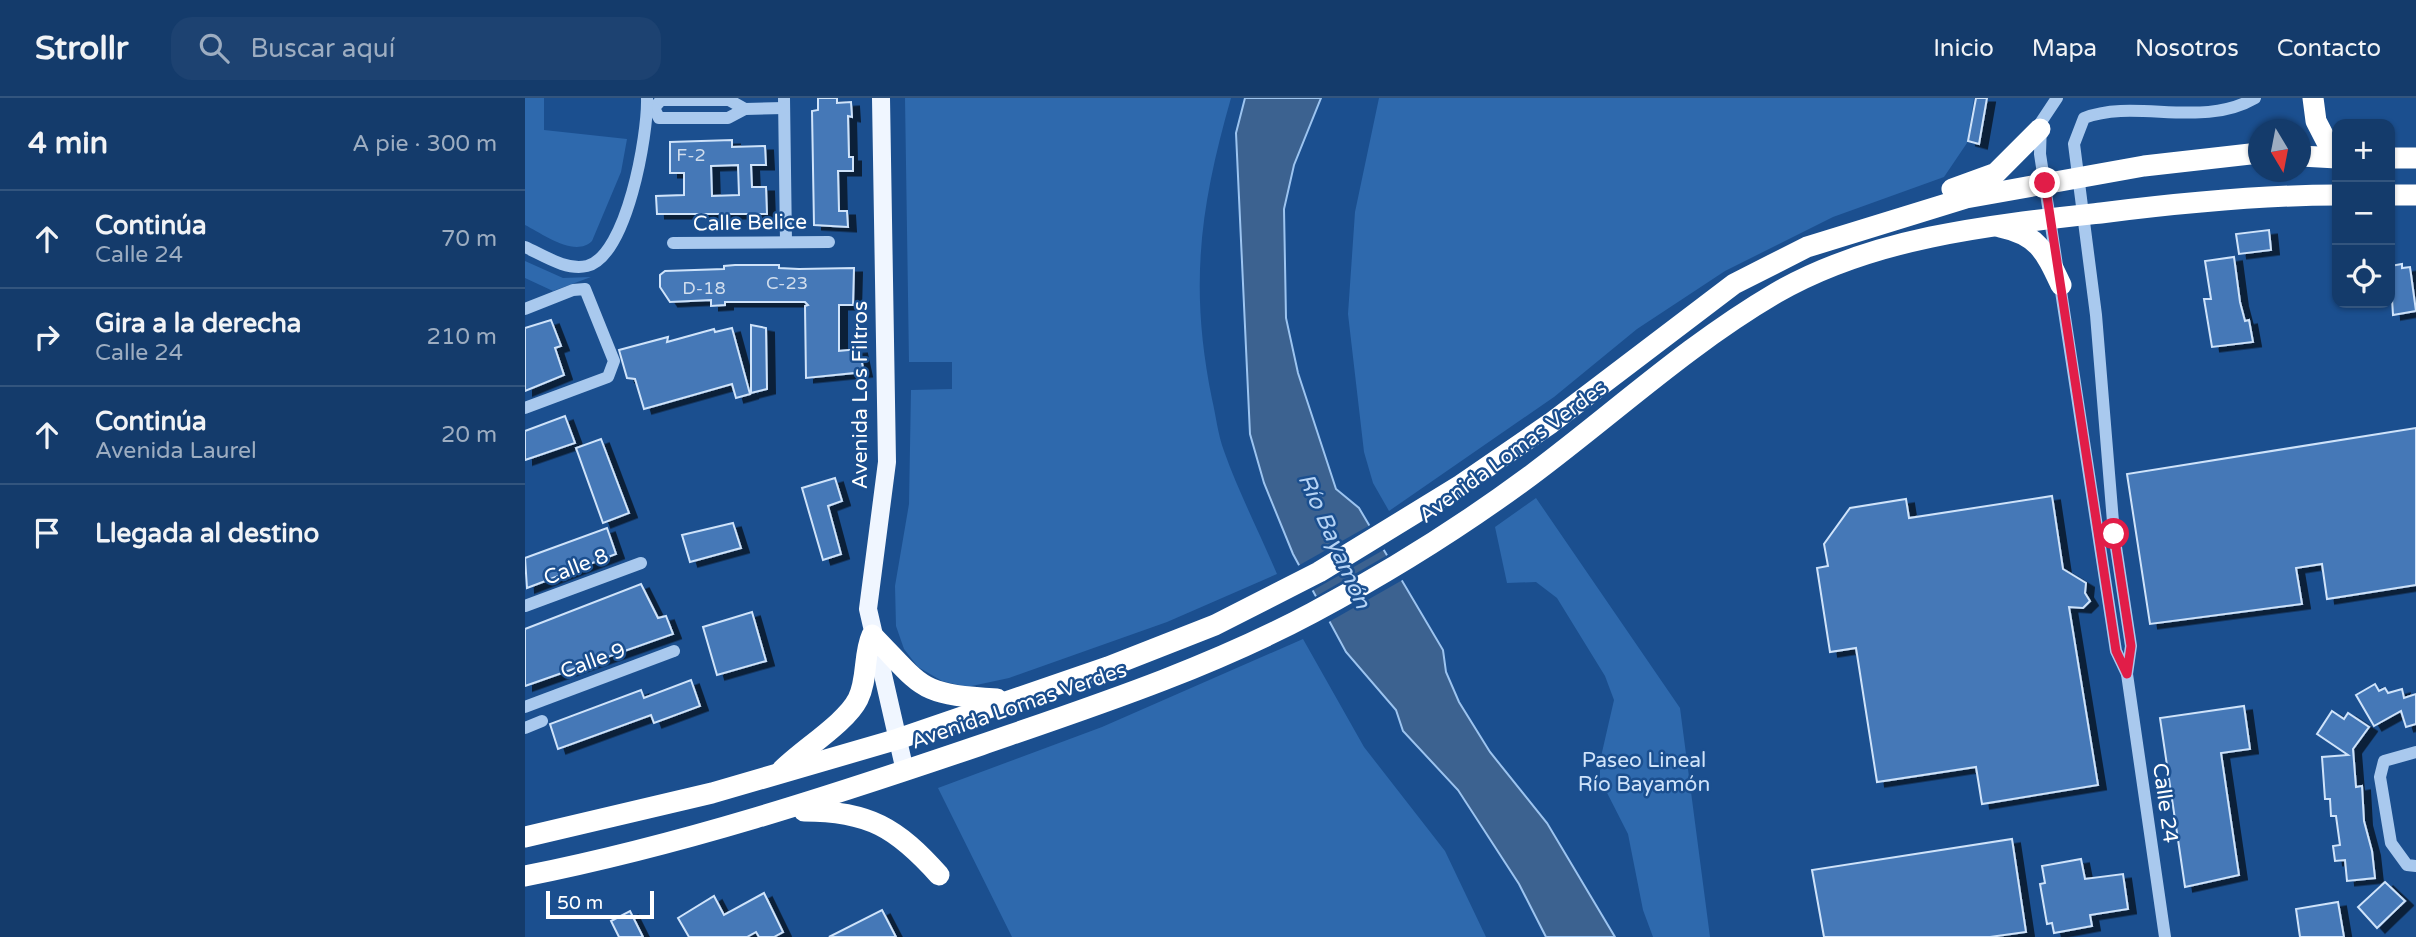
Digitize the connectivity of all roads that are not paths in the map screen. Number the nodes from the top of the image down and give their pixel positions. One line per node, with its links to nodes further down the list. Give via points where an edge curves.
1 (881, 98): 37 (main road, Avenida Los Filtros, via 887,463 868,609)
2 (2057, 98): 12 (street, via 2047,109)
3 (2255, 98): 19 (street, Calle 24, via 2231,108 2121,105 2092,113 2077,129 2074,144)
4 (2313, 98): 13 (highway, via 2316,121)
5 (680, 100): 6 (street); 8 (street); 10 (street)
6 (709, 100): 9 (street, via 729,100); 11 (street)
7 (784, 103): 9 (street); 28 (street)
8 (650, 105): 10 (street, via 659,118); 31 (street, via 639,171 604,256 589,266 574,267)
9 (745, 108): 11 (street, via 728,118)
10 (679, 118): 11 (street)
11 (710, 118)
12 (2041, 129): 20 (street, Calle 24); 24 (highway, via 1996,173 1937,192)
13 (2332, 151)
14 (2248, 154): 19 (highway, Avenida Lomas Verdes)
15 (2311, 157): 16 (highway)
16 (2332, 158)
17 (2395, 158): 18 (highway)
18 (2416, 158)
19 (2079, 178): 20 (highway, Avenida Lomas Verdes); 25 (street, Calle 24)
20 (2045, 183): 24 (highway, Avenida Lomas Verdes); 26 (street, Calle 24)
21 (2332, 195): 25 (highway, Avenida Lomas Verdes, via 2266,195)
22 (2395, 195): 23 (highway)
23 (2416, 195)
24 (1910, 213): 40 (highway, Avenida Lomas Verdes, via 1807,247 1734,284 1514,448 1359,549 1243,612 1181,640)
25 (2085, 214): 26 (highway, Avenida Lomas Verdes); 39 (street, Calle 24, via 2114,534 2131,646)
26 (2051, 218): 27 (highway, Avenida Lomas Verdes); 32 (street, Calle 24)
27 (1994, 226): 32 (highway, via 2022,232 2039,245); 46 (highway, Avenida Lomas Verdes, via 1867,255 1778,292 1702,341 1530,476 1426,547 1260,640 1121,698)
28 (786, 242): 29 (street, Calle Belice); 30 (street, Calle Belice)
29 (829, 242)
30 (673, 243)
31 (525, 247)
32 (2061, 285): 39 (street, Calle 24, via 2116,651)
33 (525, 309): 34 (street, via 585,289 614,361 608,377)
34 (525, 408)
35 (641, 563): 36 (street, Calle 8)
36 (525, 606)
37 (871, 635): 40 (highway, via 927,690); 44 (main road, Avenida Los Filtros); 47 (highway, via 858,699 847,715)
38 (674, 651): 41 (street, Calle 9)
39 (2127, 674): 53 (street, Calle 24)
40 (1010, 700): 44 (highway, Avenida Lomas Verdes)
41 (525, 707)
42 (542, 721): 43 (street)
43 (525, 727)
44 (898, 739): 46 (main road, Avenida Los Filtros); 47 (highway, Avenida Lomas Verdes)
45 (2416, 752): 50 (street, via 2384,761 2380,777 2391,843 2407,865)
46 (905, 771): 48 (highway, Avenida Lomas Verdes)
47 (778, 773): 49 (highway, Avenida Lomas Verdes)
48 (785, 810): 51 (highway, via 832,811 871,820 903,838); 52 (highway, Avenida Lomas Verdes, via 659,847)
49 (525, 837)
50 (2416, 866)
51 (939, 875)
52 (525, 876)
53 (2165, 937)

